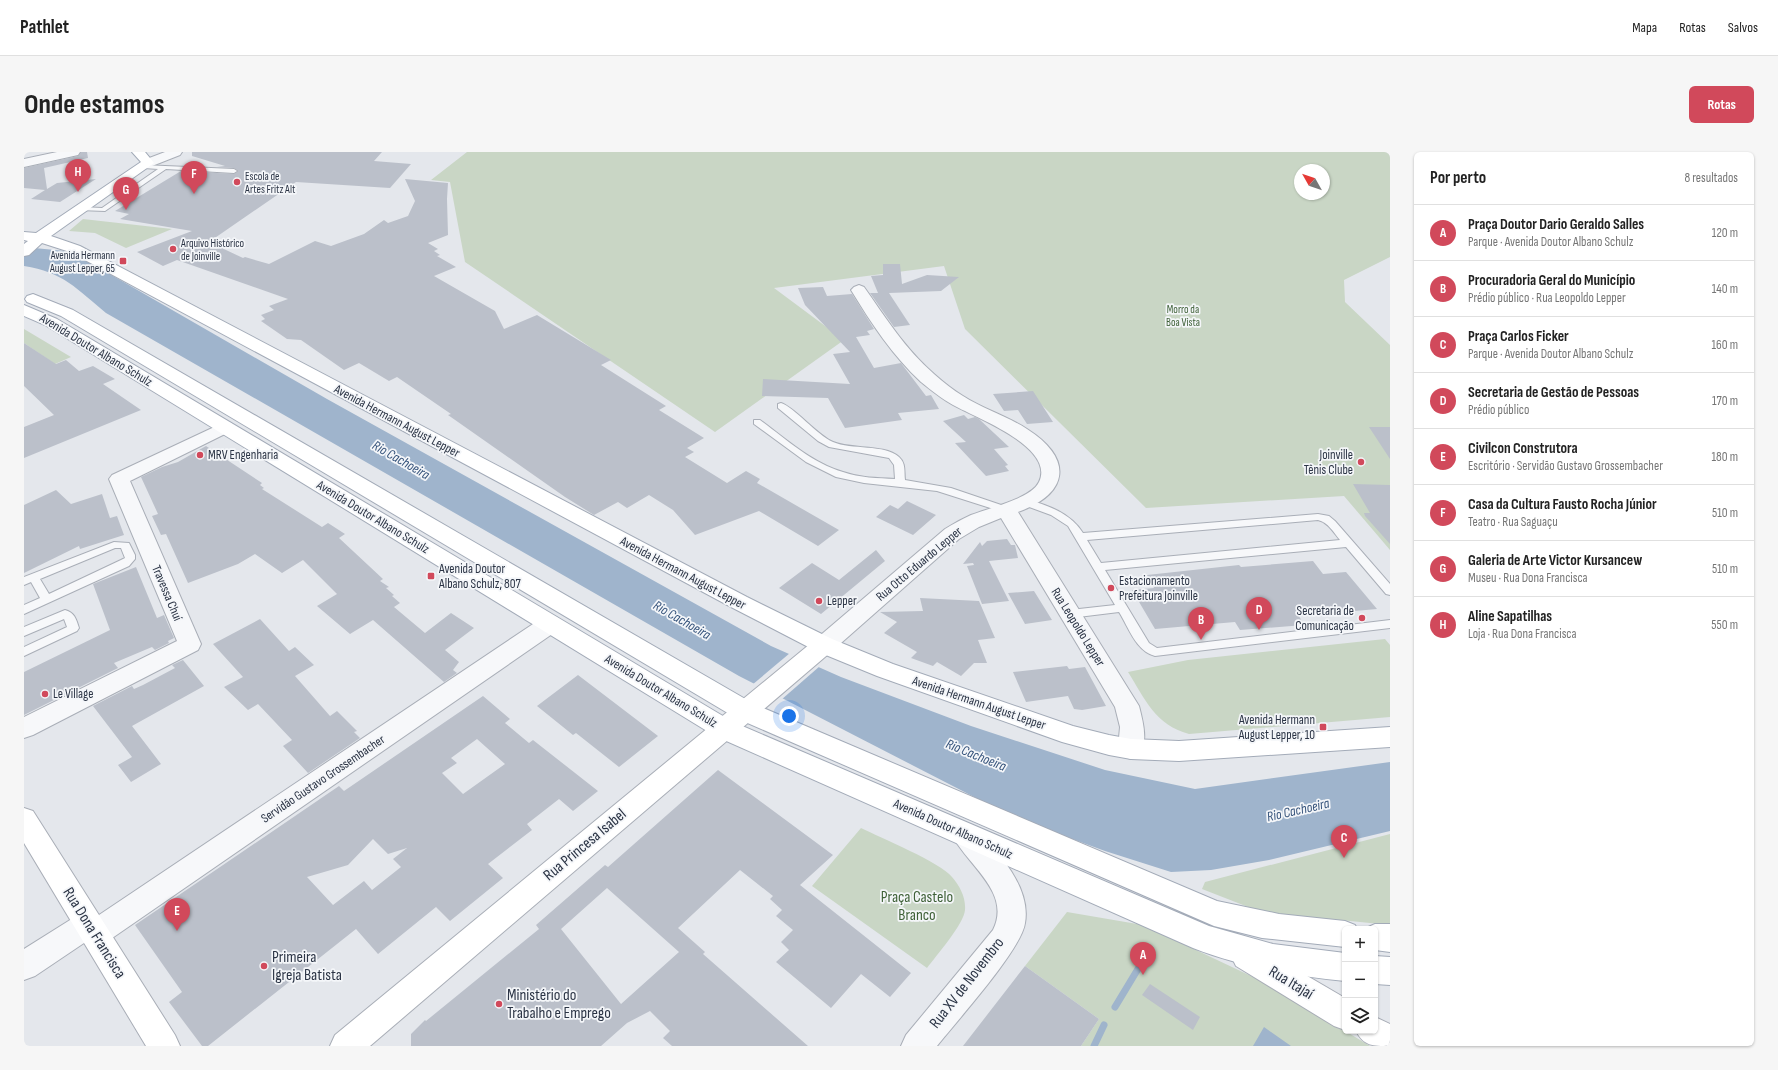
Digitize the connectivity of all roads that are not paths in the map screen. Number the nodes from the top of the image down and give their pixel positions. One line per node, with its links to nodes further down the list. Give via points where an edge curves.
1 (74, 152): 4 (street)
2 (138, 152): 5 (main road)
3 (176, 152): 5 (street)
4 (24, 163)
5 (146, 164): 6 (lane); 8 (main road)
6 (165, 167): 7 (lane); 8 (lane, via 103,210)
7 (234, 172)
8 (81, 209): 9 (main road)
9 (67, 219): 10 (main road); 11 (main road)
10 (24, 231)
11 (30, 242): 32 (main road, Avenida Hermann August Lepper, via 61,243 75,249 739,602)
12 (859, 290): 19 (street, Rua Otto Eduardo Lepper, via 885,332 929,380 956,399 1027,437 1041,451 1049,467 1050,478 1042,491)
13 (24, 296): 34 (main road, Avenida Doutor Albano Schulz, via 67,313)
14 (24, 310): 17 (main road, Avenida Doutor Albano Schulz, via 51,322)
15 (781, 406): 18 (lane, via 832,445 895,457 900,463)
16 (757, 422): 18 (lane, via 809,460 829,471 858,480)
17 (225, 427): 29 (main road, Avenida Doutor Albano Schulz); 35 (street, Travessa Chuí, via 118,479 190,644)
18 (900, 483): 19 (lane, via 947,490)
19 (1016, 506): 20 (lane, via 1064,518); 28 (street, Rua Leopoldo Lepper); 32 (street, Rua Otto Eduardo Lepper, via 980,519 952,534)
20 (1082, 537): 21 (lane, via 1318,517 1325,518 1331,523); 22 (lane)
21 (1349, 543): 22 (lane); 24 (lane)
22 (1099, 567): 26 (lane)
23 (29, 579): 25 (lane); 25 (lane, via 114,545 125,545 130,559)
24 (1390, 591)
25 (47, 600): 27 (lane)
26 (1123, 608): 28 (lane); 30 (lane, via 1145,646 1155,652)
27 (24, 610)
28 (1070, 614): 38 (street, Rua Leopoldo Lepper, via 1127,706 1132,727)
29 (550, 624): 36 (main road, Avenida Doutor Albano Schulz); 41 (street, Servidão Gustavo Grossembacher)
30 (1390, 624)
31 (24, 632): 33 (lane, via 65,614 69,616 73,625 69,631)
32 (817, 651): 34 (main road, Rua Princesa Isabel); 38 (main road, Avenida Hermann August Lepper, via 885,670 1071,735)
33 (24, 652)
34 (751, 707): 36 (main road, Rua Princesa Isabel); 42 (main road, Avenida Doutor Albano Schulz, via 1214,913 1238,921 1273,927)
35 (24, 728)
36 (724, 729): 40 (main road, Avenida Doutor Albano Schulz); 54 (main road, Rua Princesa Isabel)
37 (1390, 737): 38 (main road, Avenida Hermann August Lepper, via 1179,751)
38 (1131, 748)
39 (24, 819): 41 (main road, Rua Dona Francisca)
40 (966, 835): 45 (main road, Avenida Doutor Albano Schulz); 55 (street, Rua XV de Novembro, via 1007,890 1012,909 1011,924 1003,940)
41 (92, 929): 46 (street, Servidão Gustavo Grossembacher); 53 (main road, Rua Dona Francisca)
42 (1342, 934)
43 (1378, 937): 44 (main road)
44 (1390, 938)
45 (1238, 951): 47 (main road, Avenida Doutor Albano Schulz, via 1274,959); 50 (main road, Rua Itajaí)
46 (24, 966)
47 (1342, 967)
48 (1378, 970): 49 (main road)
49 (1390, 971)
50 (1342, 1013)
51 (1377, 1034): 52 (main road)
52 (1390, 1042)
53 (164, 1046)
54 (346, 1046)
55 (917, 1046)

